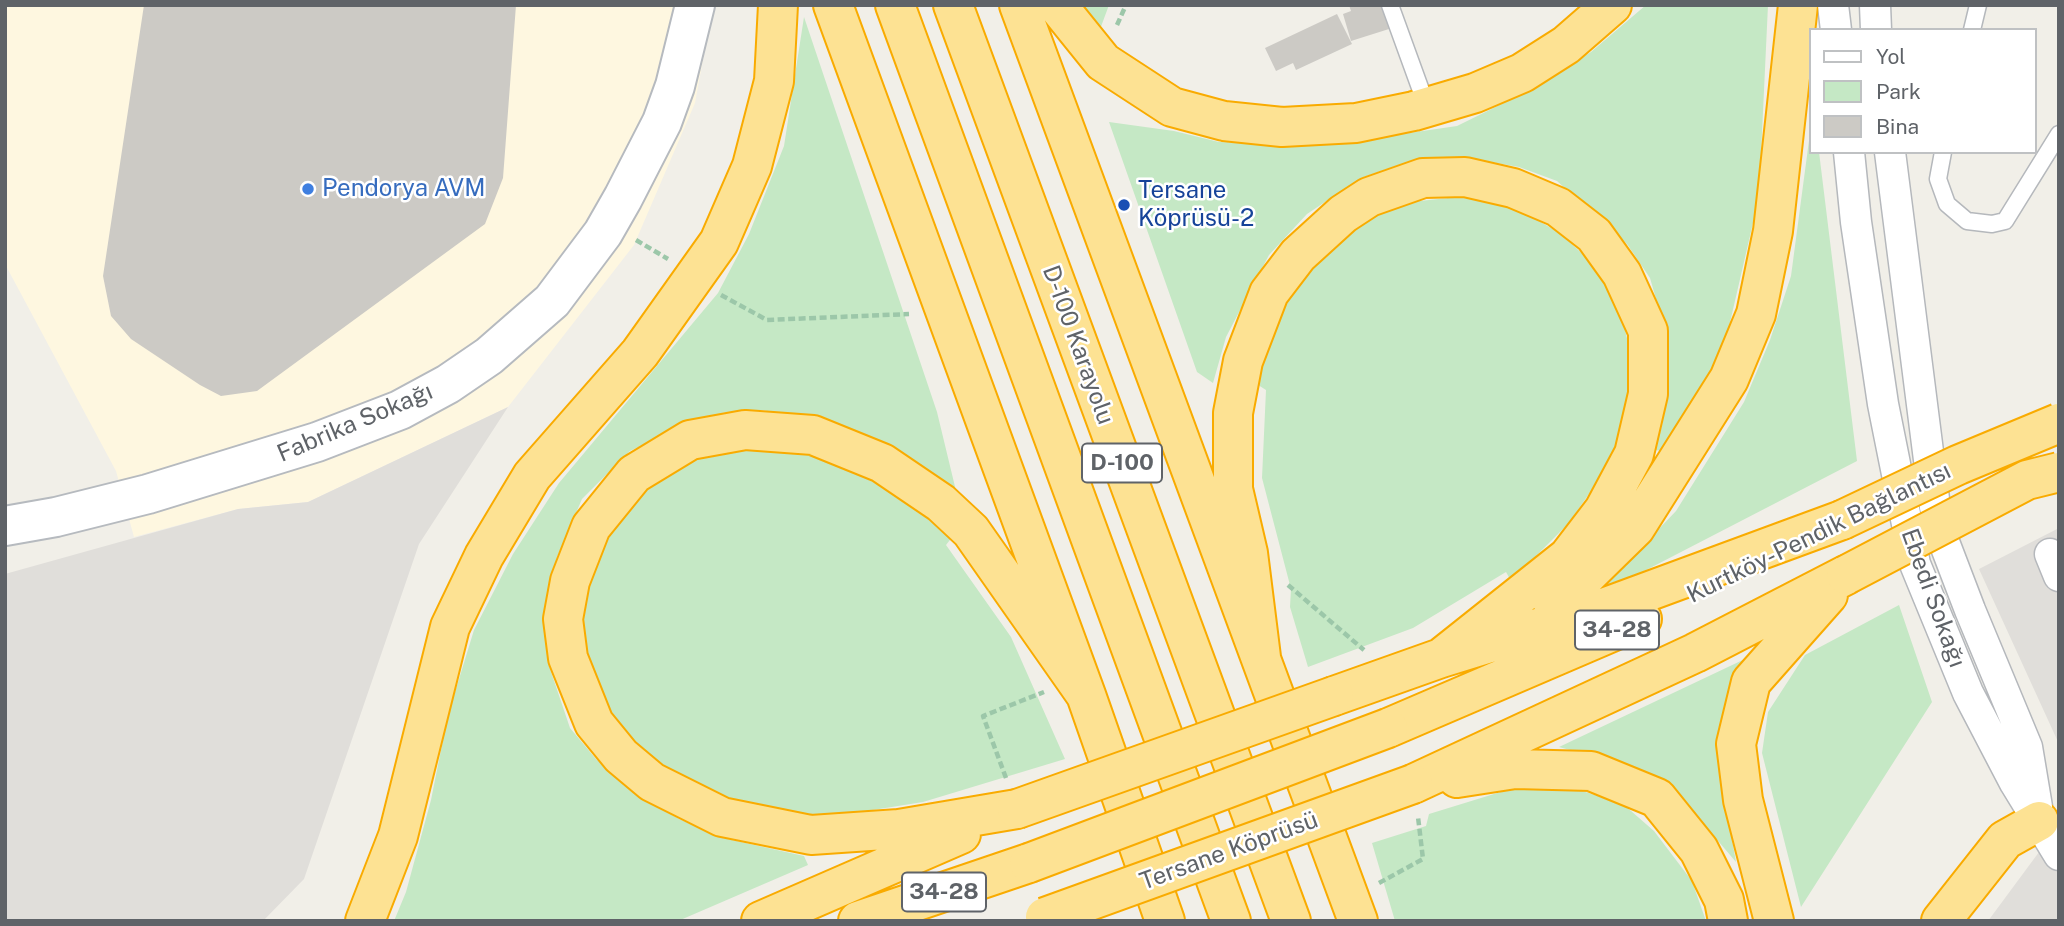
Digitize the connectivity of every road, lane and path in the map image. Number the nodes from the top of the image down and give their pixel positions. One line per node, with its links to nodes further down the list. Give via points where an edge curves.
1 (695, 5): 28 (street, Fabrika Sokağı, via 666,110 624,198 552,301 489,356 400,410 327,438 205,478)
2 (778, 5): 45 (highway, via 774,81 752,166 719,243 640,353 532,476 484,556 450,627 398,836)
3 (833, 5): 38 (highway)
4 (895, 5): 49 (highway, D-100)
5 (953, 5): 50 (highway, D-100 Karayolu / D-100)
6 (1018, 5): 34 (highway)
7 (1057, 5): 19 (highway, via 1103,62 1172,107 1224,121 1282,127 1356,123)
8 (1126, 5): 18 (path)
9 (1390, 5): 19 (lane)
10 (1612, 5): 19 (highway, via 1566,45 1522,74)
11 (1798, 5): 35 (highway, via 1773,231 1756,314 1729,379 1635,528 1587,575 1520,619)
12 (1833, 5): 15 (street)
13 (1875, 5): 16 (street)
14 (1978, 5): 17 (lane)
15 (1836, 28)
16 (1877, 28)
17 (1972, 28)
18 (1112, 36)
19 (1427, 107)
20 (2059, 134): 23 (lane, via 2005,221 1992,224 1967,221 1947,204 1938,179)
21 (1849, 154): 41 (street, Ebedi Sokağı, via 1883,404 1915,564 1968,693)
22 (1890, 154): 41 (street, via 1935,506 1953,565 2027,747)
23 (1943, 154)
24 (714, 291): 25 (path, via 767,320)
25 (914, 314)
26 (2059, 423): 29 (highway, Kurtköy-Pendik Bağlantısı / 34-28, bridge)
27 (2059, 472): 32 (highway, Kurtköy-Pendik Bağlantısı / 34-28, bridge, via 2027,480)
28 (57, 517): 30 (street, Fabrika Sokağı); 31 (street, Fabrika Sokağı)
29 (1842, 520): 35 (highway, via 1606,607); 47 (highway, Kurtköy-Pendik Bağlantısı / 34-28, bridge, via 1651,616 1388,728 1029,863)
30 (5, 526)
31 (5, 536)
32 (1846, 575): 39 (highway, Kurtköy-Pendik Bağlantısı / 34-28, via 1695,653); 52 (highway, via 1751,682 1736,744 1743,800)
33 (1286, 583): 36 (path, via 1348,634)
34 (1261, 657): 35 (highway, via 1248,553 1233,489 1233,413 1243,361 1269,293 1298,255 1369,197 1423,178 1465,177 1547,202 1594,235 1622,274 1648,331 1648,394 1634,454 1604,510 1568,557); 43 (highway)
35 (1441, 658): 36 (highway)
36 (1389, 676): 40 (highway, bridge)
37 (1040, 679): 40 (path, via 1046,691 983,716)
38 (1086, 695): 40 (highway, via 971,531 941,503 882,463 813,435 745,430 690,440 634,474 591,527 570,581 564,619 568,658 594,723 621,756 652,782 722,817 811,835 899,830); 48 (highway)
39 (1413, 784): 43 (path, via 1423,859); 44 (highway, Tersane Köprüsü / 34-28, bridge); 51 (highway, via 1515,768 1591,771 1657,798 1699,850 1724,900)
40 (1017, 809): 46 (highway)
41 (2039, 821): 42 (street, Ebedi Sokağı); 53 (highway, via 2005,840)
42 (2059, 855)
43 (1364, 904)
44 (1040, 919)
45 (365, 921)
46 (761, 921)
47 (858, 921)
48 (1165, 921)
49 (1231, 921)
50 (1291, 921)
51 (1728, 921)
52 (1774, 921)
53 (1941, 921)

